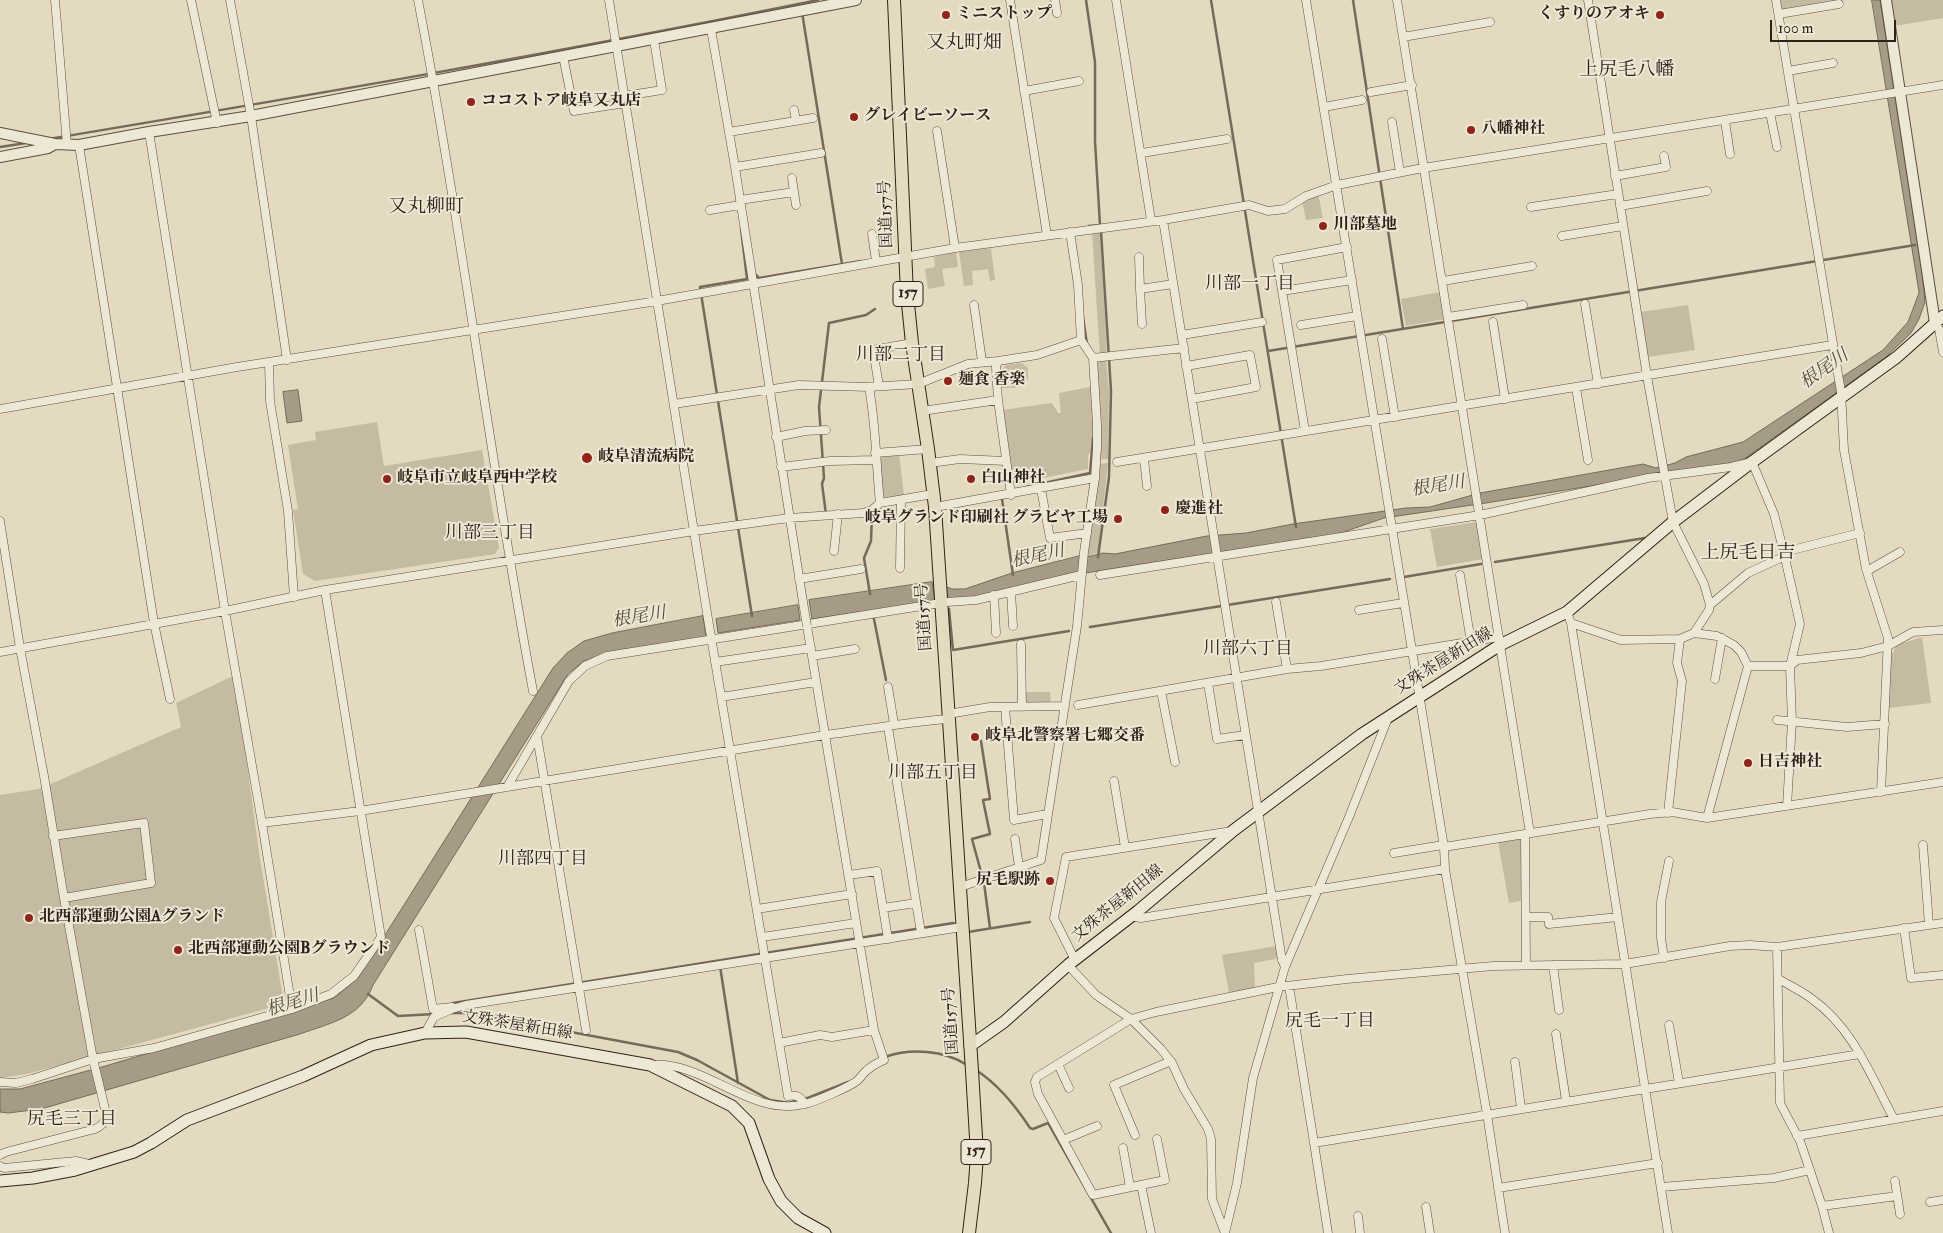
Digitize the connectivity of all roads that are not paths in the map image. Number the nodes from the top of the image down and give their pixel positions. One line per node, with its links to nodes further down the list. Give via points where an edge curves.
1 (55, 0): 53 (street)
2 (191, 0): 45 (street)
3 (230, 0): 40 (street)
4 (418, 0): 28 (street)
5 (609, 0): 23 (street)
6 (856, 0): 20 (street)
7 (894, 0): 86 (highway, 国道157号 / 157)
8 (1010, 0): 31 (street)
9 (1055, 0): 17 (street)
10 (1116, 0): 57 (street)
11 (1306, 0): 36 (street)
12 (1397, 0): 21 (street)
13 (1588, 0): 50 (street)
14 (1776, 0): 18 (street)
15 (1886, 0): 33 (street)
16 (1839, 4): 18 (street)
17 (1057, 14)
18 (1779, 14): 26 (street)
19 (1490, 22): 21 (street)
20 (711, 29): 22 (street); 48 (street)
21 (1404, 37): 29 (street)
22 (654, 40): 23 (street); 34 (street, via 662,90)
23 (616, 48): 24 (street); 34 (street)
24 (563, 56): 28 (street); 34 (street, via 574,111)
25 (1833, 63): 26 (street)
26 (1788, 71): 37 (street)
27 (1079, 81): 31 (street)
28 (434, 82): 40 (street); 107 (street)
29 (1412, 84): 32 (street); 64 (street)
30 (1943, 85): 33 (street)
31 (1024, 91): 82 (street)
32 (1371, 92)
33 (1897, 93): 37 (street); 102 (street)
34 (624, 100): 96 (street)
35 (1362, 100): 36 (street)
36 (1324, 107): 68 (street)
37 (1795, 109): 39 (street); 112 (street)
38 (794, 110): 42 (street)
39 (1770, 113): 43 (street); 55 (street)
40 (251, 116): 45 (street); 116 (street)
41 (814, 118): 42 (street)
42 (796, 121): 48 (street)
43 (1725, 121): 50 (street); 58 (street)
44 (1392, 122): 65 (street)
45 (217, 123): 47 (street)
46 (937, 131): 85 (street)
47 (149, 132): 54 (street); 121 (street)
48 (729, 132): 63 (street)
49 (0, 133): 52 (street)
50 (1609, 138): 64 (street); 66 (street)
51 (1227, 139): 57 (street)
52 (55, 144): 53 (street); 60 (street)
53 (67, 145): 54 (street)
54 (79, 145): 127 (street)
55 (1777, 148)
56 (821, 153): 61 (street)
57 (1142, 153): 77 (street)
58 (1730, 154)
59 (1664, 156): 66 (street, via 1666,167)
60 (0, 157)
61 (800, 157): 62 (street); 63 (street)
62 (801, 165)
63 (735, 167): 72 (street)
64 (1423, 168): 65 (street); 91 (street)
65 (1400, 172): 68 (street)
66 (1615, 176): 71 (street)
67 (792, 178): 70 (street)
68 (1337, 185): 78 (street, via 1306,196 1284,209 1268,211 1249,205); 84 (street)
69 (1707, 191): 74 (street)
70 (794, 192): 72 (street); 73 (street)
71 (1618, 194): 74 (street); 75 (street)
72 (740, 203): 76 (street); 93 (street)
73 (796, 205)
74 (1620, 206): 79 (street)
75 (1531, 207)
76 (710, 210)
77 (1151, 220): 78 (street); 80 (street)
78 (1163, 220): 92 (street)
79 (1623, 226): 83 (street); 122 (street)
80 (1070, 232): 82 (street); 110 (street, via 1078,285)
81 (872, 234): 88 (street)
82 (1047, 235): 85 (street)
83 (1562, 236)
84 (1347, 247): 90 (street); 95 (street, via 1277,260)
85 (955, 248): 86 (street)
86 (905, 258): 88 (street); 111 (highway, 国道157号 / 157)
87 (1139, 258): 94 (street)
88 (876, 261): 93 (street)
89 (1532, 266): 91 (street)
90 (1352, 280): 95 (street); 100 (street)
91 (1443, 281): 101 (street)
92 (1173, 284): 94 (street); 108 (street)
93 (752, 285): 96 (street); 129 (street)
94 (1140, 289): 105 (street)
95 (1282, 291): 141 (street)
96 (657, 301): 107 (street); 134 (street)
97 (1585, 304): 124 (street)
98 (1522, 305): 101 (street)
99 (974, 306): 117 (street)
100 (1357, 316): 106 (street); 139 (street)
101 (1448, 317): 135 (street)
102 (1939, 320): 114 (street); 130 (main road, 文殊茶屋新田線, via 1897,357)
103 (1262, 322): 108 (street)
104 (1493, 322): 132 (street)
105 (1142, 324)
106 (1301, 325)
107 (472, 329): 116 (street); 174 (street)
108 (1182, 335): 113 (street)
109 (1382, 339): 138 (street)
110 (1081, 340): 115 (street); 118 (street, via 1037,355)
111 (912, 343): 123 (highway, 国道157号 / 157); 125 (street, via 873,350)
112 (1832, 345): 122 (street); 130 (street)
113 (1184, 348): 115 (street); 120 (street)
114 (1943, 352)
115 (1093, 358): 154 (street, via 1098,424)
116 (287, 360): 119 (street)
117 (982, 361): 118 (street); 123 (street, via 957,367)
118 (998, 361): 133 (street)
119 (269, 362): 121 (street); 186 (street, via 270,401 288,511)
120 (1186, 366): 131 (street); 131 (street, via 1250,355 1256,386)
121 (187, 375): 127 (street); 191 (street)
122 (1647, 376): 124 (street); 153 (street)
123 (918, 384): 125 (street); 137 (highway, 国道157号 / 157)
124 (1598, 384): 128 (street)
125 (879, 386): 126 (street)
126 (869, 387): 129 (street, via 799,385); 145 (street, via 875,420)
127 (117, 388): 136 (street); 193 (street)
128 (1576, 388): 132 (street); 147 (street)
129 (769, 389): 134 (street); 142 (street)
130 (1841, 394): 150 (main road, 文殊茶屋新田線); 169 (street, via 1844,450)
131 (1192, 399): 144 (street)
132 (1505, 399): 135 (street)
133 (998, 400): 137 (street); 148 (street)
134 (674, 404): 167 (street)
135 (1462, 406): 138 (street); 162 (street)
136 (0, 409)
137 (922, 411): 143 (highway, 国道157号 / 157)
138 (1395, 417): 139 (street)
139 (1374, 420): 141 (street); 166 (street)
140 (826, 430): 142 (street)
141 (1305, 431): 144 (street)
142 (776, 437): 152 (street)
143 (928, 449): 145 (street); 151 (highway, 国道157号 / 157)
144 (1199, 449): 146 (street); 173 (street)
145 (876, 457): 152 (street); 160 (street)
146 (1144, 459): 149 (street); 155 (street)
147 (1588, 460)
148 (1006, 461): 151 (street, via 960,459); 157 (street)
149 (1117, 462)
150 (1752, 462): 153 (street); 165 (main road, 文殊茶屋新田線); 172 (street, via 1774,514)
151 (930, 463): 159 (highway, 国道157号 / 157)
152 (781, 467): 163 (street)
153 (1665, 475): 162 (street); 165 (street)
154 (1095, 478): 156 (street); 168 (street)
155 (1147, 486)
156 (1041, 489): 157 (street); 168 (street, via 1050,538)
157 (1011, 495): 159 (street)
158 (901, 500): 159 (street); 160 (street); 175 (street)
159 (934, 501): 184 (highway, 国道157号 / 157)
160 (880, 503): 161 (street, via 863,513)
161 (838, 514): 163 (street); 170 (street)
162 (1480, 515): 166 (street); 201 (street)
163 (789, 518): 167 (street); 181 (street)
164 (0, 521): 205 (street)
165 (1673, 522): 189 (street, via 1704,584); 192 (main road, 文殊茶屋新田線)
166 (1390, 530): 173 (street); 188 (street)
167 (694, 531): 174 (street); 198 (street)
168 (1087, 533): 180 (street)
169 (1860, 533): 172 (street); 177 (street)
170 (834, 551)
171 (1900, 552): 177 (street)
172 (1785, 554): 189 (street, via 1748,574); 212 (street, via 1800,624)
173 (1216, 556): 178 (street); 214 (street)
174 (509, 561): 182 (street); 219 (street)
175 (900, 568)
176 (861, 569): 181 (street)
177 (1867, 571): 204 (street)
178 (1100, 575)
179 (1460, 575): 202 (street)
180 (1082, 576): 183 (street); 225 (street)
181 (798, 579): 209 (street, bridge)
182 (325, 590): 186 (street); 245 (street)
183 (1011, 592): 185 (street); 194 (street)
184 (940, 595): 185 (street, via 967,602); 198 (street, via 873,614); 229 (highway, 国道157号 / 157)
185 (994, 595): 196 (street)
186 (294, 597): 191 (street)
187 (1276, 602): 213 (street)
188 (1403, 603): 190 (street); 207 (street)
189 (1710, 604): 197 (street)
190 (1359, 610)
191 (225, 611): 193 (street); 251 (street)
192 (1569, 618): 200 (street, via 1621,640); 201 (main road, 文殊茶屋新田線); 250 (street)
193 (154, 623): 205 (street); 223 (street)
194 (1013, 626)
195 (1943, 630): 204 (street, via 1913,632)
196 (996, 633)
197 (1694, 633): 199 (street); 200 (street)
198 (712, 637): 210 (street); 236 (street, via 607,656 585,666 569,681)
199 (1722, 638): 211 (street, via 1741,652); 215 (street)
200 (1680, 639): 247 (street, via 1677,663 1682,681)
201 (1499, 641): 202 (street); 221 (main road, 文殊茶屋新田線); 253 (street)
202 (1471, 642): 207 (street)
203 (1022, 644): 227 (street)
204 (1888, 646): 212 (street, via 1861,653 1797,660); 232 (street)
205 (20, 648): 208 (street); 254 (street)
206 (855, 650): 209 (street)
207 (1412, 650): 213 (street); 221 (street)
208 (0, 652)
209 (811, 652): 210 (street); 216 (street)
210 (716, 662): 222 (street)
211 (1748, 666): 212 (street); 249 (street)
212 (1790, 666): 231 (street)
213 (1287, 669): 214 (street)
214 (1236, 679): 217 (street); 235 (street)
215 (1714, 679)
216 (816, 682): 222 (street); 234 (street)
217 (1208, 683): 220 (street); 235 (street, via 1217,739)
218 (888, 687): 233 (street)
219 (533, 691)
220 (1161, 691): 224 (street); 238 (street)
221 (1419, 696): 228 (main road, 文殊茶屋新田線); 257 (street)
222 (721, 697): 237 (street)
223 (170, 699)
224 (1078, 705)
225 (1065, 706): 227 (street); 248 (street)
226 (1004, 707): 227 (street); 229 (street); 248 (street, via 1014,820)
227 (1022, 707)
228 (1388, 716): 246 (main road, 文殊茶屋新田線); 265 (street)
229 (948, 717): 233 (street); 264 (highway, 国道157号 / 157)
230 (1777, 720): 231 (street)
231 (1792, 722): 232 (street, via 1847,727); 244 (street)
232 (1885, 724): 243 (street)
233 (891, 726): 234 (street); 269 (street)
234 (825, 735): 237 (street); 263 (street)
235 (1245, 735): 246 (street)
236 (537, 736): 240 (street); 242 (street)
237 (730, 752): 240 (street); 271 (street)
238 (1174, 762)
239 (1114, 781): 258 (street)
240 (544, 782): 242 (street); 298 (street)
241 (1943, 782): 243 (street)
242 (505, 788): 245 (street)
243 (1881, 792): 244 (street)
244 (1787, 806): 249 (street)
245 (360, 811): 251 (street); 300 (street, via 381,937 354,976 331,994)
246 (1258, 813): 252 (main road, 文殊茶屋新田線); 267 (street)
247 (1668, 813): 249 (street); 250 (street)
248 (1047, 814): 261 (street, via 1041,860)
249 (1707, 818)
250 (1602, 822): 253 (street); 274 (street)
251 (262, 823): 300 (street)
252 (1234, 830): 258 (street); 272 (main road, 文殊茶屋新田線)
253 (1528, 834): 257 (street); 273 (street)
254 (54, 836): 268 (street); 268 (street, via 144,823 152,883)
255 (1014, 839): 261 (street)
256 (1923, 845): 277 (street)
257 (1444, 846): 259 (street); 262 (street)
258 (1125, 847): 288 (street, via 1066,857 1054,918)
259 (1394, 853)
260 (1669, 861): 287 (street, via 1661,902)
261 (1019, 867): 264 (street)
262 (1445, 869): 265 (street); 293 (street)
263 (849, 875): 266 (street); 270 (street, via 877,871)
264 (960, 887): 280 (highway, 国道157号 / 157)
265 (1316, 890): 267 (street); 292 (street)
266 (852, 894): 271 (street); 275 (street)
267 (1273, 896): 272 (street, via 1141,918); 292 (street)
268 (64, 898): 311 (street)
269 (916, 903): 270 (street); 281 (street)
270 (883, 908): 283 (street)
271 (757, 909): 282 (street)
272 (1131, 916): 288 (main road, 文殊茶屋新田線)
273 (1527, 917): 274 (street, via 1548,917 1549,924); 290 (street)
274 (1618, 917): 289 (street)
275 (856, 923): 282 (street); 284 (street)
276 (1943, 923): 277 (street)
277 (1929, 924): 278 (street)
278 (1904, 928): 285 (street); 294 (street, via 1911,978)
279 (418, 930): 299 (street, via 433,1009)
280 (962, 930): 281 (street); 309 (highway, 国道157号 / 157)
281 (921, 933): 283 (street)
282 (762, 937): 286 (street)
283 (888, 938): 284 (street)
284 (859, 943): 286 (street); 305 (street)
285 (1777, 947): 287 (street, via 1730,946); 295 (street)
286 (765, 958): 298 (street); 308 (street)
287 (1664, 958): 289 (street)
288 (1072, 963): 302 (street, via 1096,995); 309 (main road, 文殊茶屋新田線, via 1004,1022)
289 (1625, 964): 291 (street); 320 (street)
290 (1526, 965): 291 (street); 293 (street)
291 (1552, 965): 301 (street)
292 (1285, 967): 297 (street)
293 (1463, 968): 296 (street); 325 (street)
294 (1943, 975)
295 (1779, 979): 310 (street, via 1812,999 1840,1024); 316 (street)
296 (1289, 986): 297 (street); 332 (street)
297 (1278, 987): 302 (street); 355 (street, via 1253,1078 1237,1183)
298 (579, 988): 299 (street); 304 (street)
299 (466, 1005): 306 (street, via 434,1017)
300 (292, 1009): 311 (street, via 154,1048)
301 (1559, 1010)
302 (1131, 1019): 312 (street); 314 (street)
303 (1670, 1025): 318 (street)
304 (586, 1030)
305 (874, 1030): 308 (street); 322 (street, via 884,1060 846,1088)
306 (425, 1033): 315 (main road, 文殊茶屋新田線, via 466,1032); 336 (main road, 文殊茶屋新田線, via 371,1045 303,1076 188,1120 134,1152)
307 (1556, 1034): 321 (street)
308 (779, 1043): 322 (street, via 788,1096 800,1097)
309 (970, 1046): 353 (highway, 国道157号 / 157, via 976,1154)
310 (1860, 1054): 316 (street); 326 (street)
311 (93, 1059): 317 (street, via 16,1083); 334 (street, via 106,1113 102,1126)
312 (1171, 1061): 328 (street, via 1114,1085); 355 (street, via 1208,1129 1212,1199)
313 (1515, 1062): 323 (street)
314 (1058, 1064): 319 (street); 331 (street, via 1037,1077 1035,1082 1038,1094)
315 (650, 1065): 322 (street, via 666,1064 692,1070 743,1095 772,1104); 352 (main road, 文殊茶屋新田線, via 739,1112 749,1123 769,1179 781,1201 798,1218)
316 (1779, 1068): 318 (street); 329 (street, via 1780,1103)
317 (0, 1082)
318 (1679, 1083): 320 (street)
319 (1069, 1088)
320 (1645, 1088): 321 (street); 335 (street)
321 (1566, 1101): 323 (street)
322 (805, 1104)
323 (1521, 1108): 325 (street)
324 (1943, 1112): 326 (street)
325 (1487, 1114): 332 (street); 344 (street)
326 (1894, 1119): 329 (street)
327 (1097, 1126): 331 (street)
328 (1135, 1134)
329 (1797, 1136): 338 (street)
330 (1156, 1139): 341 (street, via 1166,1180)
331 (1063, 1140): 342 (street, via 1093,1195)
332 (1314, 1143): 356 (street)
333 (1123, 1148): 342 (street)
334 (0, 1156)
335 (1658, 1163): 343 (street); 344 (street)
336 (93, 1165): 337 (street, via 76,1162); 339 (main road, 文殊茶屋新田線, via 33,1178)
337 (0, 1166)
338 (1810, 1170): 343 (street, via 1774,1178); 348 (street)
339 (0, 1181)
340 (1895, 1181): 345 (street)
341 (1141, 1185): 342 (street); 354 (street)
342 (1130, 1187)
343 (1661, 1187): 360 (street)
344 (1498, 1188): 359 (street)
345 (1897, 1196): 348 (street); 350 (street)
346 (1943, 1200): 347 (street)
347 (1930, 1202)
348 (1822, 1206): 361 (street)
349 (1426, 1207): 358 (street)
350 (1900, 1214)
351 (1358, 1216): 357 (street)
352 (825, 1233)
353 (970, 1233)
354 (1151, 1233)
355 (1225, 1233)
356 (1328, 1233)
357 (1360, 1233)
358 (1430, 1233)
359 (1505, 1233)
360 (1668, 1233)
361 (1829, 1233)

